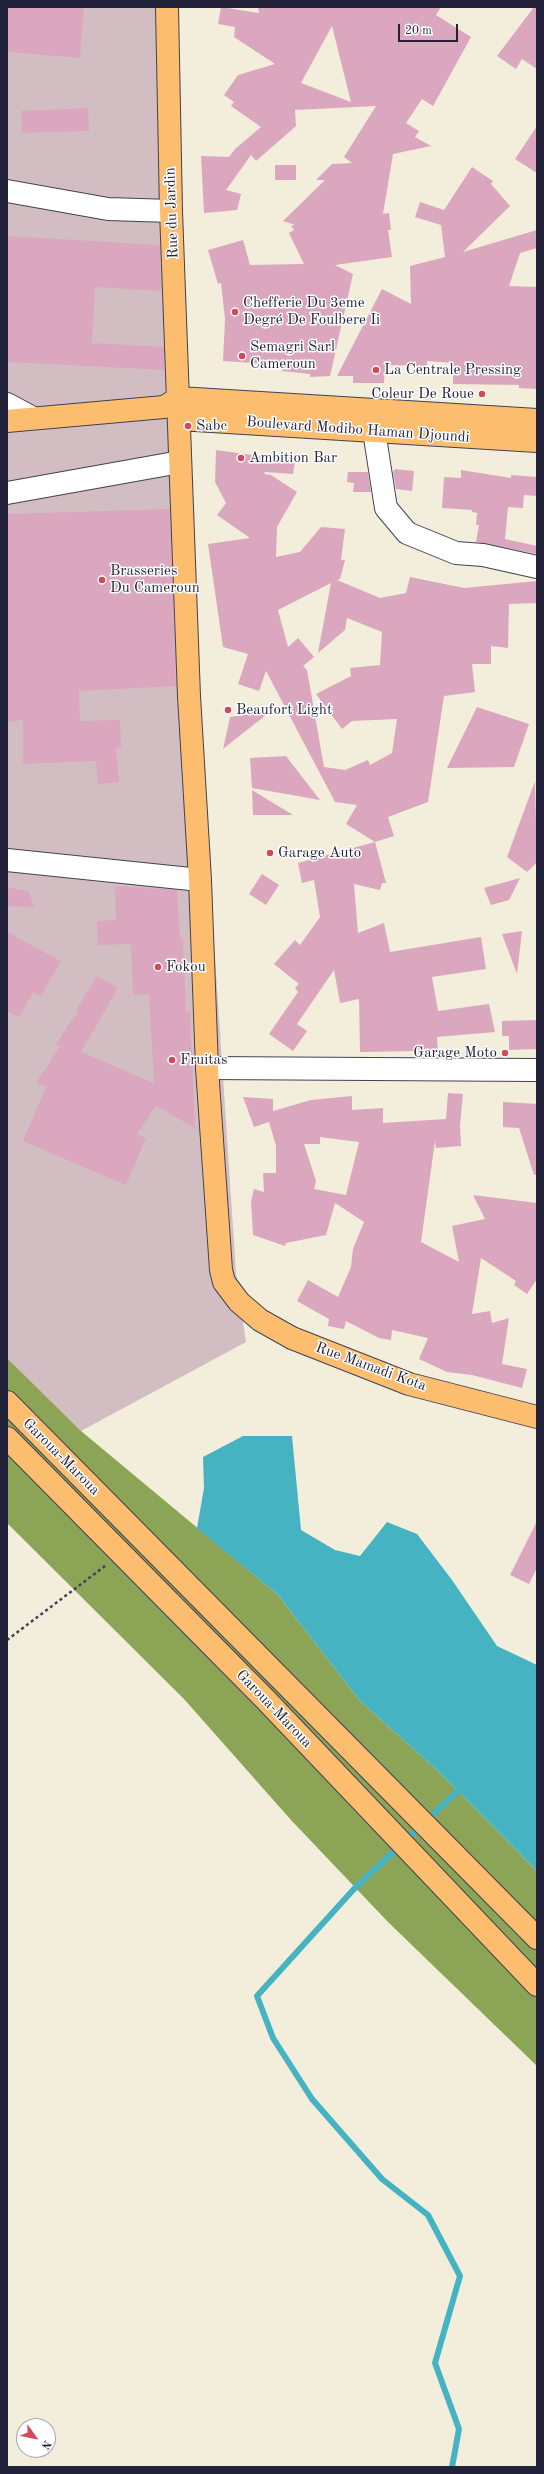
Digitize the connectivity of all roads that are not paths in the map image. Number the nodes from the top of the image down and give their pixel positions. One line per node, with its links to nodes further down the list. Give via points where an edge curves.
1 (167, 7): 3 (main road, Rue du Jardin)
2 (7, 191): 3 (street, via 96,207)
3 (172, 211): 5 (main road, Rue du Jardin)
4 (7, 404): 6 (street)
5 (174, 408): 6 (main road); 7 (main road, Boulevard Modibo Haman Djoundi); 9 (main road, Boulevard Modibo Haman Djoundi); 11 (main road, Rue du Jardin)
6 (33, 418): 8 (main road)
7 (537, 420)
8 (7, 421)
9 (374, 431): 10 (main road, Boulevard Modibo Haman Djoundi); 13 (street, via 386,508 407,533 456,553)
10 (537, 441)
11 (180, 462): 12 (street); 15 (main road, Rue du Jardin, via 189,696)
12 (7, 493)
13 (537, 567)
14 (7, 860): 15 (street)
15 (200, 880): 16 (main road, Rue du Jardin)
16 (207, 1068): 17 (street); 18 (main road, Rue du Jardin, via 221,1270)
17 (537, 1070)
18 (224, 1282): 20 (main road, Rue Mamadi Kota, via 239,1302 254,1315 292,1338 409,1384)
19 (7, 1402): 22 (main road, Garoua-Maroua)
20 (537, 1417)
21 (7, 1438): 23 (main road, Garoua-Maroua, via 265,1699)
22 (537, 1938)
23 (537, 1985)

